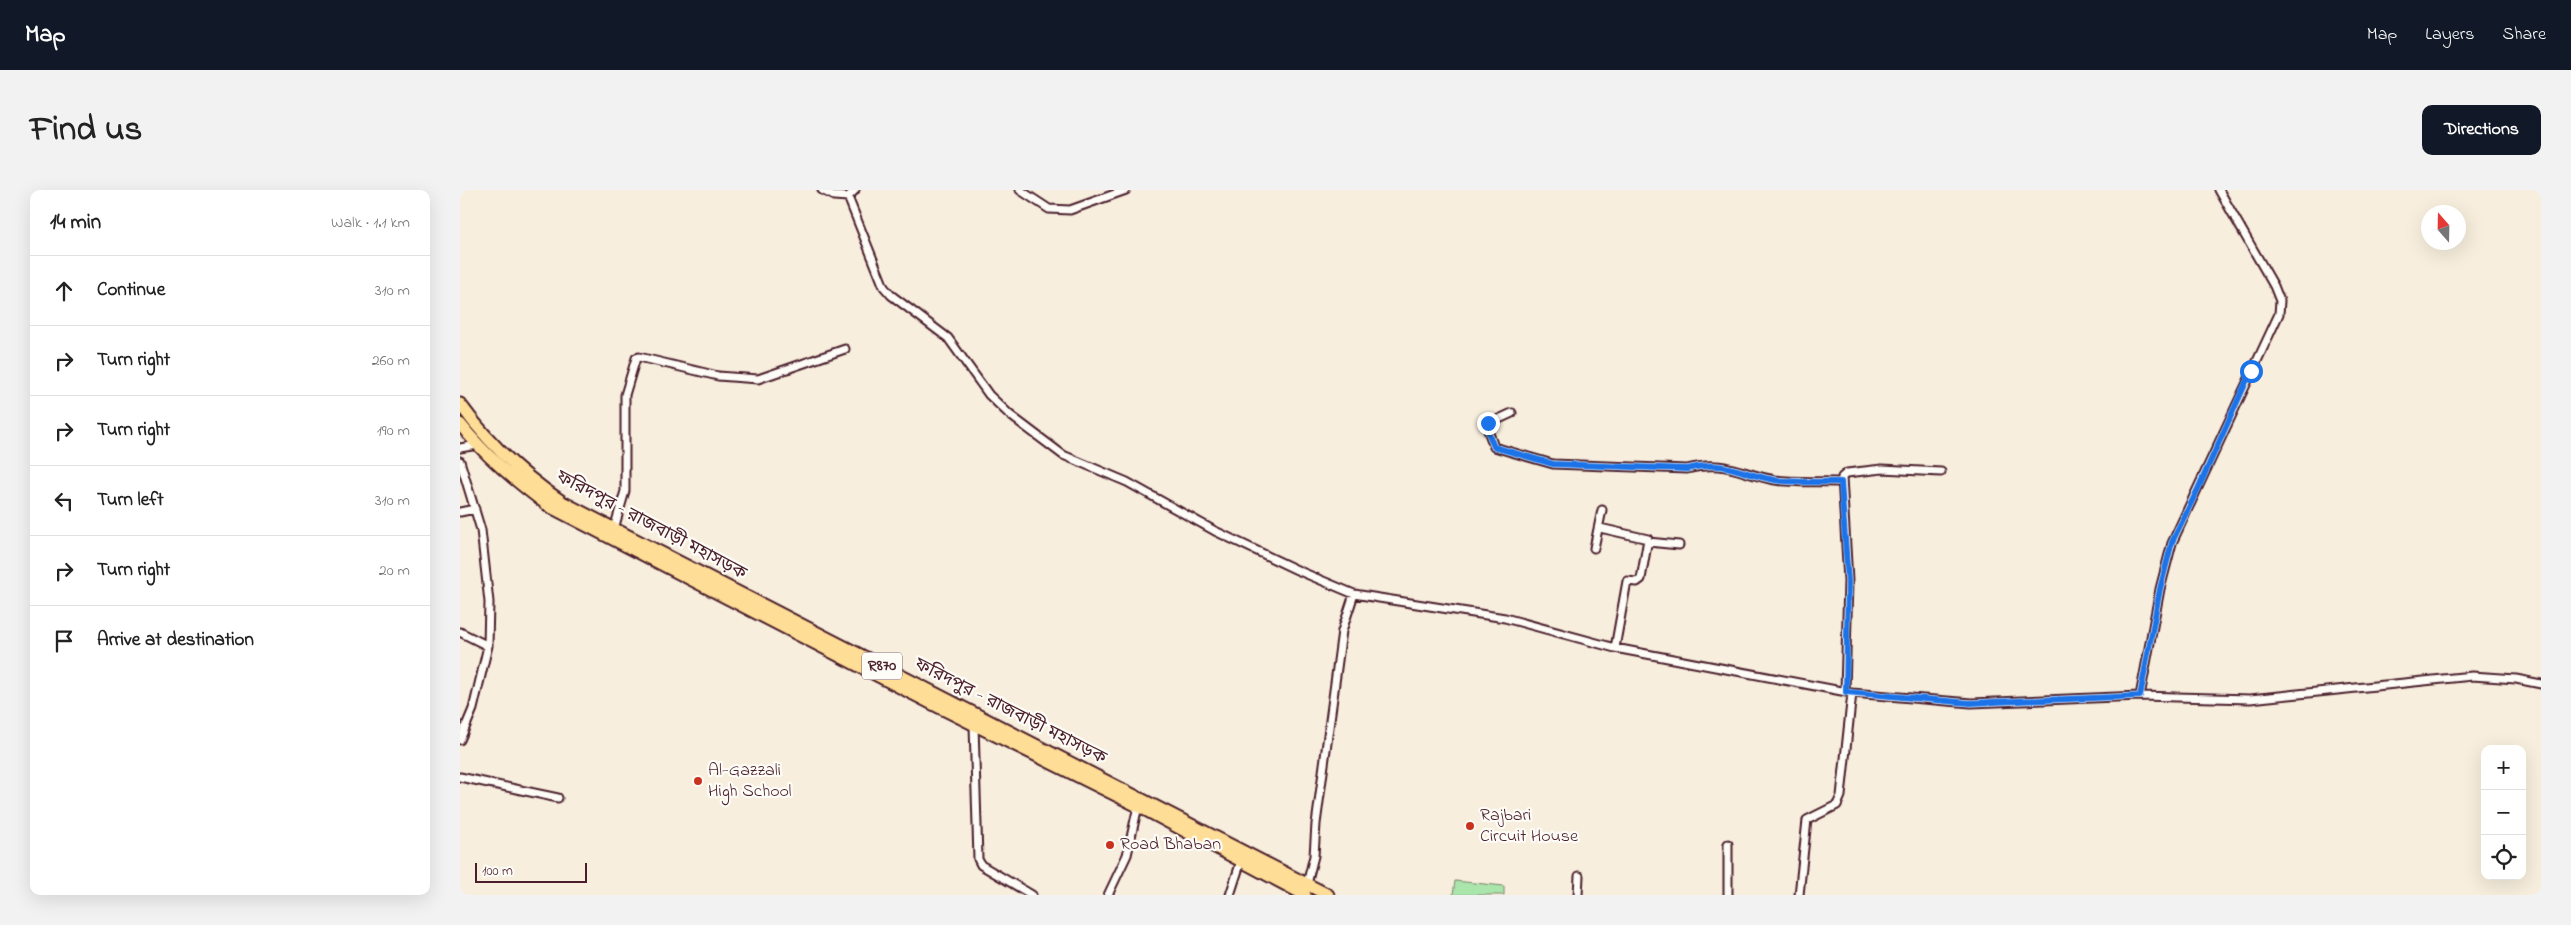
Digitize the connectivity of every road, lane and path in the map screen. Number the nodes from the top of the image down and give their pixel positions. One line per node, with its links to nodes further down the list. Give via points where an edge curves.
1 (822, 190): 6 (street, via 834,196)
2 (855, 190): 6 (street)
3 (1020, 190): 4 (street, via 1049,208 1070,210)
4 (1126, 190)
5 (2219, 190): 30 (street, via 2274,286 2280,301 2279,314 2172,542)
6 (848, 197): 24 (street, via 884,287 948,338 989,395 1010,414 1063,455 1127,482 1215,531)
7 (845, 349): 20 (street, via 758,379 718,376 636,358 625,395 625,491)
8 (460, 404): 20 (main road, ফরিদপুর - রাজবাড়ী মহাসড়ক / R870, via 479,430 522,473 564,503)
9 (1512, 413): 15 (street, via 1486,425 1494,447 1553,464 1680,469 1706,464 1723,465 1775,480)
10 (460, 424): 11 (main road, ফরিদপুর - রাজবাড়ী মহাসড়ক / R870)
11 (478, 445): 12 (street); 31 (main road, ফরিদপুর - রাজবাড়ী মহাসড়ক / R870, via 550,506)
12 (460, 448)
13 (460, 461): 16 (street)
14 (1940, 472): 15 (street, via 1882,469 1847,473)
15 (1841, 482): 29 (street, via 1848,581)
16 (475, 509): 18 (street); 26 (street, via 481,530 489,602)
17 (1602, 510): 19 (street)
18 (460, 512)
19 (1600, 528): 21 (street, via 1645,536); 23 (street)
20 (614, 529): 39 (main road, ফরিদপুর - রাজবাড়ী মহাসড়ক / R870)
21 (1648, 542): 22 (street); 27 (street, via 1642,579 1627,582)
22 (1679, 545)
23 (1594, 548)
24 (1354, 594): 27 (street, via 1505,618); 39 (street, via 1342,631 1314,856)
25 (460, 632): 26 (street)
26 (488, 646): 32 (street, via 473,709)
27 (1615, 648): 29 (street)
28 (2541, 684): 30 (street, via 2472,676 2250,699)
29 (1849, 693): 30 (street, via 1970,703); 46 (street, via 1844,776 1839,801 1807,820)
30 (2140, 696)
31 (974, 725): 35 (main road, ফরিদপুর - রাজবাড়ী মহাসড়ক / R870); 40 (street, via 978,860 981,865)
32 (460, 740)
33 (460, 777): 34 (street)
34 (558, 798)
35 (1138, 806): 37 (main road, ফরিদপুর - রাজবাড়ী মহাসড়ক / R870); 41 (street, via 1127,855)
36 (1728, 844): 45 (street)
37 (1241, 861): 39 (main road, ফরিদপুর - রাজবাড়ী মহাসড়ক / R870); 42 (street)
38 (1579, 876): 44 (street)
39 (1306, 890): 43 (main road, ফরিদপুর - রাজবাড়ী মহাসড়ক / R870)
40 (1032, 895)
41 (1108, 895)
42 (1230, 895)
43 (1328, 895)
44 (1578, 895)
45 (1728, 895)
46 (1799, 895)

